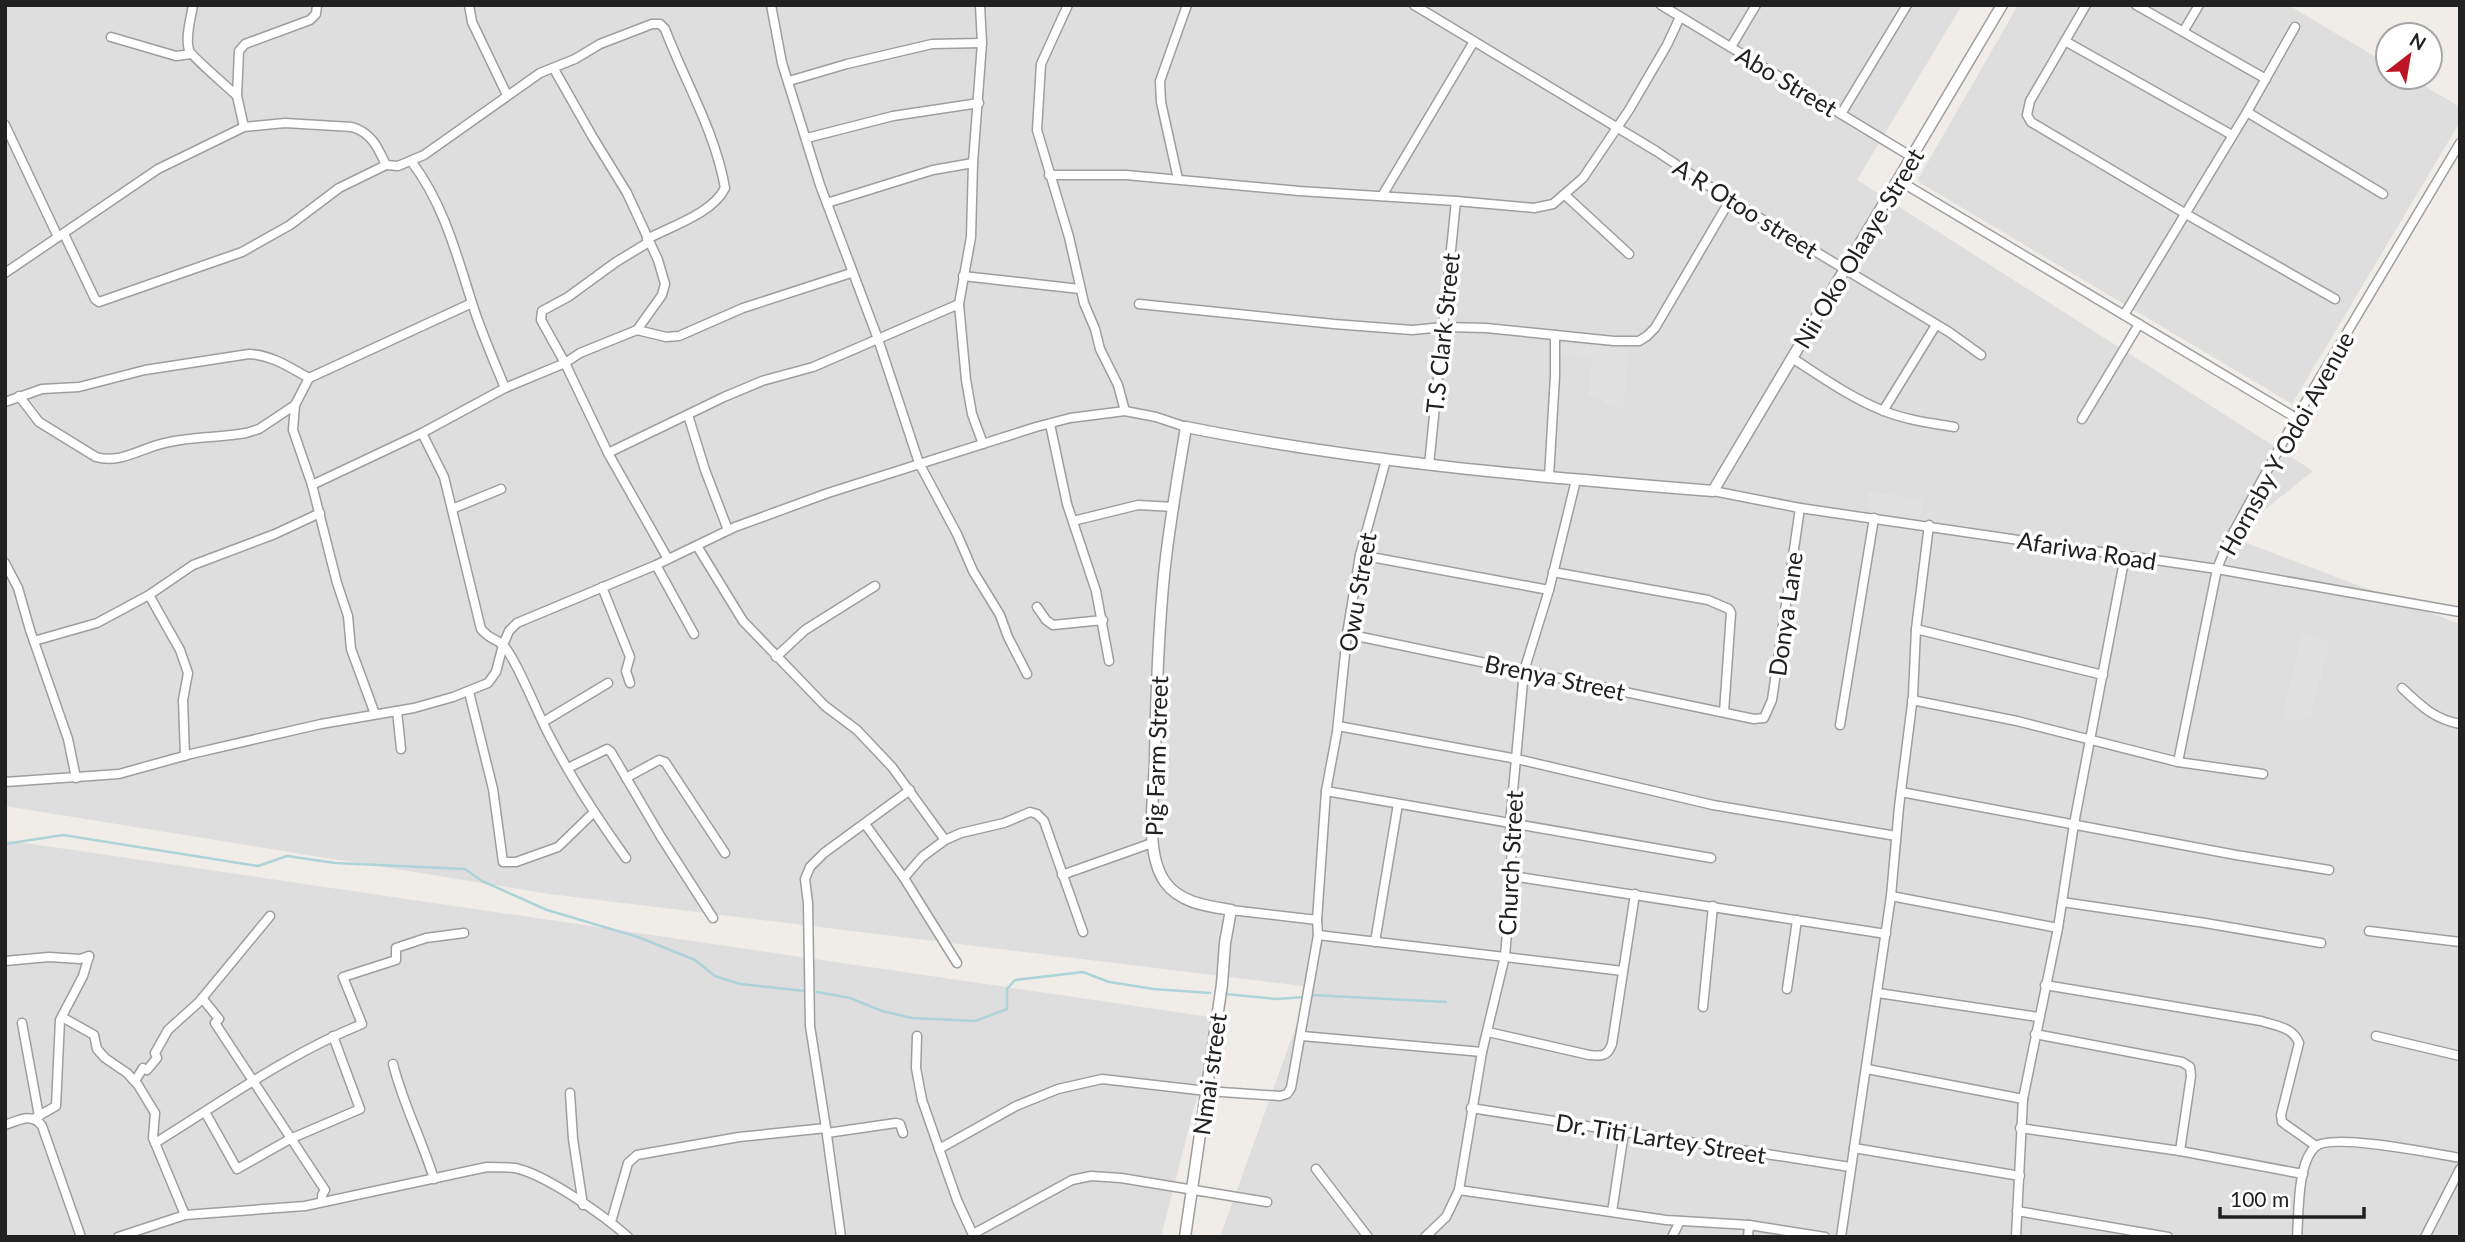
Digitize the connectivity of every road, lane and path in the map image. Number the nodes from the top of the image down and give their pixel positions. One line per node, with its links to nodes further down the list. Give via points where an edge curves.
1 (193, 5): 25 (street, via 188,38)
2 (317, 5): 30 (street, via 310,20 245,44 239,51)
3 (469, 5): 29 (street, via 472,22)
4 (771, 5): 28 (street)
5 (980, 5): 22 (street)
6 (1068, 5): 44 (street, via 1041,64 1037,130)
7 (1187, 5): 45 (street, via 1160,80)
8 (1414, 5): 16 (street, A R Otoo street)
9 (1661, 5): 17 (street, Abo Street)
10 (1756, 5): 24 (street)
11 (1907, 5): 33 (street)
12 (2003, 5): 40 (street, Nii Oko Olaaye Street)
13 (2086, 5): 21 (street)
14 (2136, 5): 19 (street)
15 (2199, 5): 19 (street)
16 (1425, 8): 23 (street, A R Otoo street)
17 (1680, 17): 24 (street, Abo Street); 36 (street)
18 (2295, 27): 27 (street)
19 (2183, 32): 27 (street)
20 (111, 37): 25 (street, via 176,55)
21 (2065, 41): 37 (street); 53 (street, via 2030,101 2027,115 2031,122)
22 (982, 43): 28 (street, via 932,44); 31 (street)
23 (1473, 43): 36 (street, A R Otoo street); 48 (street)
24 (1731, 47): 33 (street, Abo Street)
25 (191, 54): 30 (street)
26 (554, 69): 29 (street); 55 (street, via 627,193); 55 (street, via 623,34 652,24 665,29 703,113 726,188 705,211)
27 (2266, 79): 32 (street)
28 (789, 81): 38 (street)
29 (507, 95): 41 (street)
30 (237, 96): 35 (street)
31 (979, 103): 38 (street); 42 (street)
32 (2247, 112): 37 (street); 47 (street)
33 (1841, 114): 40 (street, Abo Street)
34 (5, 125): 54 (street)
35 (244, 127): 43 (street, via 285,123 352,127 371,138); 54 (street, via 158,169)
36 (1618, 128): 49 (street, via 1583,178); 50 (street, A R Otoo street)
37 (2232, 135): 53 (street)
38 (807, 138): 52 (street)
39 (2460, 143): 84 (street, Hornsby Y Odoi Avenue)
40 (1912, 157): 46 (street, Nii Oko Olaaye Street)
41 (411, 161): 43 (street); 63 (street, via 438,204)
42 (973, 163): 52 (street, via 933,170); 60 (street, via 971,237)
43 (386, 165): 54 (street, via 339,188 290,225 242,252 100,302)
44 (1049, 176): 45 (street); 61 (street)
45 (1178, 179): 48 (street)
46 (1898, 180): 57 (street, Nii Oko Olaaye Street); 66 (street)
47 (2384, 194)
48 (1382, 195): 51 (street)
49 (1565, 195): 51 (street, via 1553,204 1534,208); 56 (street)
50 (1730, 200): 57 (street, A R Otoo street); 71 (street, via 1647,336 1639,341 1614,341)
51 (1456, 201): 69 (street, T.S Clark Street)
52 (827, 203): 59 (street)
53 (2186, 214): 62 (street); 66 (street)
54 (61, 236): 58 (street)
55 (648, 241): 70 (street, via 665,284); 75 (street, via 542,311 541,320)
56 (1629, 254)
57 (1845, 269): 68 (street, A R Otoo street); 74 (street, Nii Oko Olaaye Street)
58 (5, 273)
59 (851, 273): 70 (street, via 743,308 679,336); 72 (street)
60 (963, 276): 61 (street); 64 (street)
61 (1080, 289): 81 (street)
62 (2336, 299)
63 (472, 303): 76 (street); 77 (street)
64 (958, 304): 72 (street); 90 (street, via 972,414)
65 (1139, 304): 69 (street, via 1412,330)
66 (2124, 315): 67 (street)
67 (2139, 324): 84 (street); 85 (street)
68 (1936, 325): 73 (street, A R Otoo street); 82 (street)
69 (1444, 327): 71 (street); 94 (street, T.S Clark Street)
70 (637, 330): 75 (street)
71 (1555, 335): 95 (street)
72 (878, 339): 83 (street, via 813,367 762,381); 93 (street)
73 (1981, 355)
74 (1793, 358): 82 (street); 99 (street, Nii Oko Olaaye Street)
75 (565, 363): 77 (street); 91 (street)
76 (309, 378): 78 (street, via 276,359 250,354 145,370 79,387 42,388); 80 (street)
77 (505, 388): 89 (street)
78 (19, 396): 79 (street); 80 (street, via 39,422 107,460 163,443 246,433)
79 (5, 402)
80 (295, 405): 97 (street, via 293,430)
81 (1125, 411): 86 (street); 87 (street)
82 (1883, 411): 88 (street)
83 (688, 415): 91 (street); 107 (street)
84 (2296, 418): 114 (street, Hornsby Y Odoi Avenue)
85 (2082, 419)
86 (1050, 424): 90 (street); 105 (street)
87 (1186, 427): 92 (street); 100 (street, Pig Farm Street)
88 (1954, 427)
89 (422, 433): 97 (street); 102 (street, via 444,477)
90 (983, 444): 93 (street)
91 (608, 453): 111 (street)
92 (1386, 460): 94 (street); 109 (street, Owu Street)
93 (919, 463): 107 (street); 131 (street)
94 (1429, 465): 95 (street)
95 (1549, 477): 96 (street)
96 (1576, 480): 99 (street); 115 (street, Church Street)
97 (312, 485): 103 (street)
98 (501, 489): 102 (street)
99 (1713, 491): 101 (street, Afariwa Road)
100 (1174, 507): 105 (street, via 1138,505); 166 (street, Pig Farm Street, via 1159,641)
101 (1800, 508): 104 (street, Afariwa Road); 141 (street, Donya Lane, via 1772,700)
102 (452, 509): 127 (street, via 481,629)
103 (320, 513): 119 (street, via 193,565); 140 (street, via 348,616 351,649)
104 (1874, 517): 106 (street, Afariwa Road); 144 (street)
105 (1073, 522): 122 (street)
106 (1929, 525): 110 (street, Afariwa Road); 123 (street)
107 (729, 530): 108 (street)
108 (696, 545): 111 (street); 128 (street, via 743,621)
109 (1360, 555): 118 (street); 125 (street, Owu Street)
110 (2125, 556): 114 (street, Afariwa Road); 132 (street)
111 (668, 559): 113 (street)
112 (5, 563): 126 (street)
113 (656, 565): 117 (street); 124 (street)
114 (2217, 569): 121 (street, Afariwa Road); 150 (street, Hornsby Y Odoi Avenue)
115 (1553, 572): 118 (street, Church Street); 139 (street, via 1708,600 1729,609)
116 (875, 586): 128 (street, via 822,618)
117 (602, 587): 127 (street, via 517,623); 134 (street, via 630,656 626,671)
118 (1549, 590): 130 (street, Church Street)
119 (149, 596): 126 (street, via 97,623); 148 (street, via 188,673 183,700)
120 (1037, 607): 122 (street, via 1053,625)
121 (2460, 612)
122 (1103, 620): 129 (street)
123 (1916, 629): 132 (street); 137 (street)
124 (694, 634)
125 (1347, 634): 130 (street, Brenya Street); 145 (street, Owu Street)
126 (34, 641): 153 (street, via 68,739)
127 (503, 645): 136 (street, via 488,683); 142 (street)
128 (776, 657): 156 (street, via 825,706 857,730)
129 (1109, 661)
130 (1524, 671): 139 (street, Brenya Street); 149 (street, Church Street)
131 (1027, 674)
132 (2103, 675): 146 (street)
133 (608, 682): 142 (street)
134 (630, 683)
135 (2402, 688): 143 (street, via 2432,715)
136 (468, 692): 138 (street); 160 (street, via 493,789 503,862 516,862 558,846)
137 (1912, 700): 146 (street, via 2017,720); 158 (street)
138 (397, 711): 140 (street); 147 (street)
139 (1724, 712): 141 (street, Brenya Street)
140 (375, 715): 148 (street)
141 (1764, 718)
142 (542, 722): 151 (street)
143 (2460, 724)
144 (1840, 725)
145 (1338, 726): 149 (street); 157 (street)
146 (2090, 740): 150 (street); 163 (street)
147 (401, 749)
148 (185, 756): 153 (street, via 119,774)
149 (1517, 759): 162 (street, Church Street); 164 (street, via 1713,805)
150 (2178, 762): 152 (street)
151 (568, 768): 154 (street, via 607,749); 160 (street)
152 (2263, 774)
153 (76, 778): 155 (street)
154 (626, 778): 167 (street, via 659,760 665,762); 180 (street)
155 (5, 782)
156 (910, 790): 161 (street); 165 (street)
157 (1326, 791): 159 (street); 181 (street)
158 (1901, 792): 163 (street); 164 (street)
159 (1398, 804): 162 (street); 189 (street)
160 (594, 812): 168 (street)
161 (865, 824): 173 (street); 224 (street, via 824,853 804,879 810,1026)
162 (1510, 824): 169 (street); 172 (street, Church Street)
163 (2074, 824): 170 (street); 176 (street)
164 (1896, 836): 175 (street)
165 (946, 840): 171 (street, via 1030,812 1037,814 1044,821); 173 (street)
166 (1152, 843): 171 (street); 178 (street, Pig Farm Street, via 1157,868 1180,896 1199,905)
167 (725, 853)
168 (626, 858)
169 (1711, 858)
170 (2329, 870)
171 (1062, 875): 185 (street)
172 (1512, 876): 174 (street); 192 (street, Church Street)
173 (904, 878): 194 (street)
174 (1635, 894): 177 (street); 195 (street)
175 (1891, 896): 183 (street); 187 (street)
176 (2062, 902): 183 (street); 191 (street)
177 (1713, 906): 182 (street); 200 (street)
178 (1231, 910): 181 (street, Pig Farm Street); 216 (street, Nmai street)
179 (271, 916): 199 (street)
180 (713, 918)
181 (1317, 920): 188 (street)
182 (1797, 920): 187 (street); 197 (street)
183 (2058, 928): 196 (street)
184 (2370, 931): 190 (street)
185 (1083, 932)
186 (464, 933): 206 (street, via 396,947 396,960 344,977 362,1024)
187 (1886, 934): 198 (street)
188 (1318, 935): 189 (street); 208 (street)
189 (1375, 942): 192 (street)
190 (2460, 942)
191 (2320, 943)
192 (1505, 956): 195 (street); 204 (street, Church Street)
193 (5, 961): 201 (street, via 89,956)
194 (957, 962)
195 (1623, 971): 204 (street, via 1612,1045 1603,1056)
196 (2045, 985): 202 (street); 229 (street, via 2261,1021 2290,1030 2300,1043 2281,1115 2283,1122)
197 (1787, 989)
198 (1878, 993): 202 (street); 213 (street)
199 (202, 998): 214 (street); 215 (street, via 168,1030 155,1053 157,1058)
200 (1703, 1007)
201 (62, 1017): 215 (street, via 94,1035 104,1058); 221 (street, via 55,1106)
202 (2038, 1017): 205 (street)
203 (22, 1023): 221 (street)
204 (1488, 1032): 210 (street, Church Street)
205 (2035, 1034): 218 (street); 232 (street, via 2182,1062 2190,1068)
206 (333, 1036): 214 (street); 227 (street, via 360,1109)
207 (917, 1036): 231 (street, via 920,1090)
208 (1302, 1036): 210 (street); 216 (street, via 1287,1094)
209 (2376, 1036): 211 (street)
210 (1482, 1052): 219 (street, Church Street)
211 (2460, 1056)
212 (393, 1064): 239 (street)
213 (1867, 1069): 218 (street); 230 (street)
214 (253, 1080): 220 (street); 227 (street)
215 (135, 1081): 228 (street, via 155,1113)
216 (1207, 1091): 231 (street, via 1102,1079 1058,1089 1016,1107); 241 (street, Nmai street)
217 (570, 1093): 244 (street)
218 (2023, 1099): 223 (street)
219 (1471, 1108): 225 (street, Dr. Titi Lartey Street); 240 (street, Church Street)
220 (205, 1112): 227 (street, via 237,1169); 228 (street)
221 (37, 1117): 222 (street); 254 (street)
222 (5, 1125)
223 (2020, 1128): 232 (street); 238 (street)
224 (827, 1131): 226 (street, via 896,1123); 249 (street, via 739,1137 636,1155 628,1163); 256 (street)
225 (1624, 1132): 234 (street, Dr. Titi Lartey Street); 246 (street)
226 (903, 1133)
227 (290, 1139): 242 (street, via 326,1190)
228 (155, 1143): 247 (street)
229 (2316, 1146): 233 (street, via 2334,1141); 237 (street)
230 (1854, 1148): 234 (street); 238 (street)
231 (939, 1149): 252 (street)
232 (2180, 1151): 237 (street)
233 (2460, 1158)
234 (1850, 1167): 263 (street)
235 (1316, 1169): 258 (street)
236 (2460, 1169): 267 (street)
237 (2302, 1174): 266 (street)
238 (2020, 1176): 245 (street)
239 (434, 1179): 242 (street); 244 (street, via 487,1167 515,1168 540,1177)
240 (1459, 1190): 246 (street); 259 (street, Church Street, via 1446,1216)
241 (1192, 1191): 243 (street); 252 (street, via 1121,1178 1081,1178); 257 (street, Nmai street)
242 (323, 1202): 247 (street)
243 (1267, 1202)
244 (583, 1205): 249 (street)
245 (2017, 1211): 251 (street); 264 (street)
246 (1612, 1212): 248 (street)
247 (185, 1215): 255 (street)
248 (1680, 1221): 250 (street); 260 (street)
249 (611, 1222): 253 (street)
250 (1749, 1226): 261 (street); 262 (street)
251 (2118, 1233): 265 (street)
252 (973, 1235)
253 (627, 1236)
254 (81, 1237)
255 (118, 1237)
256 (841, 1237)
257 (1185, 1237)
258 (1368, 1237)
259 (1425, 1237)
260 (1672, 1237)
261 (1748, 1237)
262 (1825, 1237)
263 (1842, 1237)
264 (2016, 1237)
265 (2168, 1237)
266 (2297, 1237)
267 (2425, 1237)

